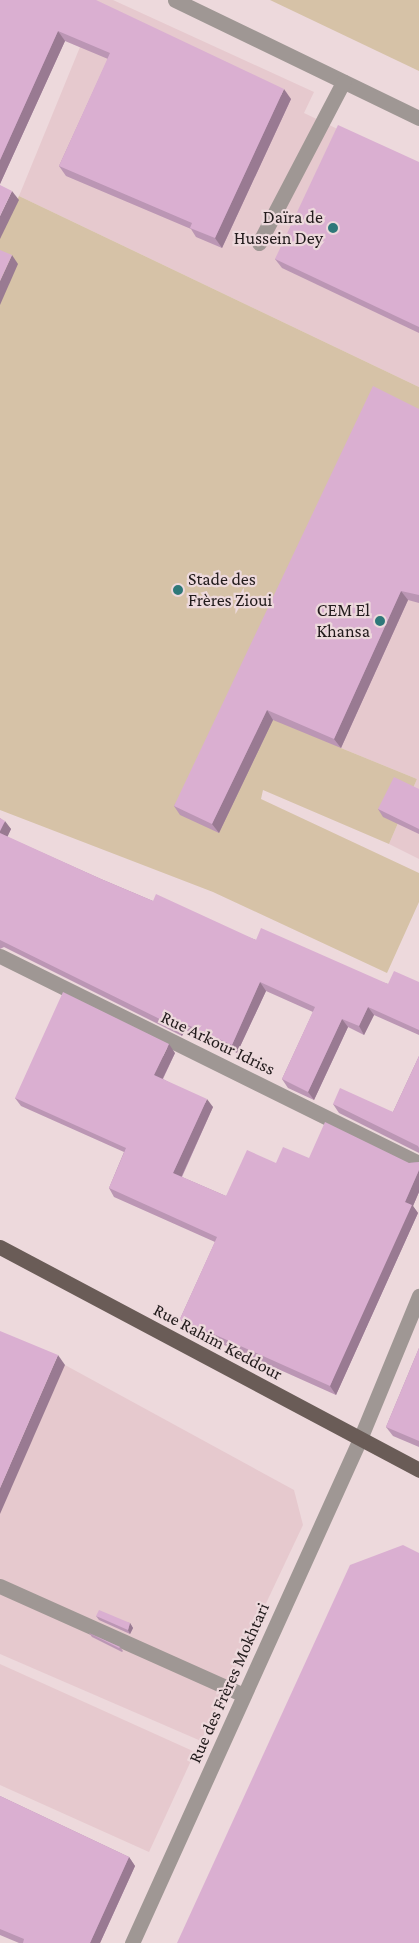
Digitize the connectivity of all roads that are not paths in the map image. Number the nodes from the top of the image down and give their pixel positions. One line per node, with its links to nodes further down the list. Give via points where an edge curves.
1 (175, 0): 2 (street)
2 (343, 82): 3 (street); 4 (street)
3 (419, 118)
4 (260, 243)
5 (0, 956): 6 (street, Rue Arkour Idriss)
6 (419, 1163)
7 (0, 1247): 9 (main road, Rue Rahim Keddour)
8 (419, 1296): 9 (street, Rue des Frères Mokhtari)
9 (360, 1439): 10 (main road, Rue Rahim Keddour); 12 (street, Rue des Frères Mokhtari)
10 (419, 1470)
11 (0, 1586): 12 (street)
12 (244, 1695): 13 (street, Rue des Frères Mokhtari)
13 (132, 1943)

